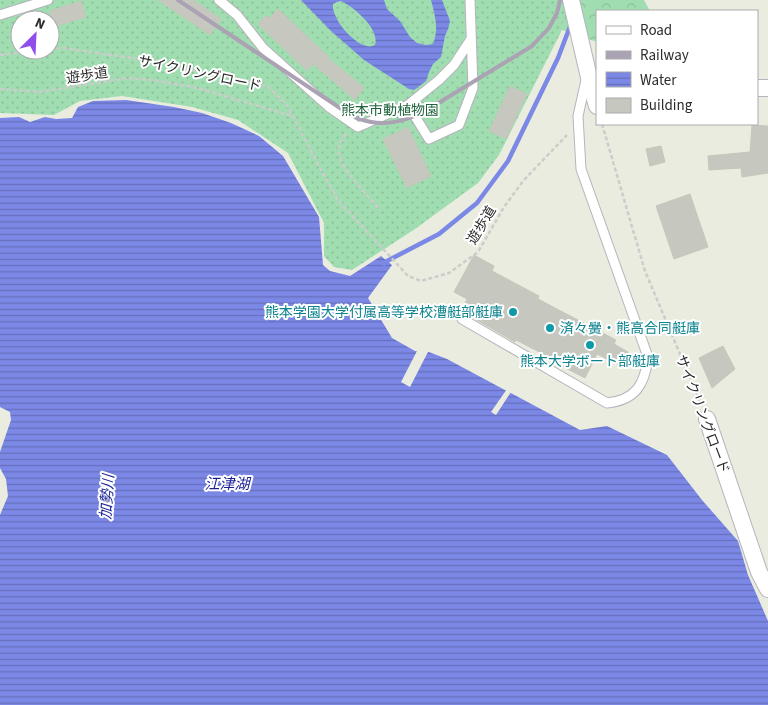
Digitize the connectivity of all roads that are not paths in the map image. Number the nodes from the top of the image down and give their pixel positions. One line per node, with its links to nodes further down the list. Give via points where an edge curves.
1 (48, 0): 5 (lane)
2 (219, 0): 9 (lane, via 237,15 263,48 329,107 358,127)
3 (470, 0): 6 (lane)
4 (571, 0): 7 (street)
5 (0, 15)
6 (472, 39): 9 (lane, via 454,65); 9 (lane, via 473,88 459,125 429,139)
7 (588, 72): 8 (street); 10 (lane, via 578,116 581,169 648,357 647,373 631,396 608,403)
8 (596, 102)
9 (408, 105)
10 (462, 319)
11 (707, 419): 12 (street, サイクリングロード, via 759,572)
12 (768, 589)

